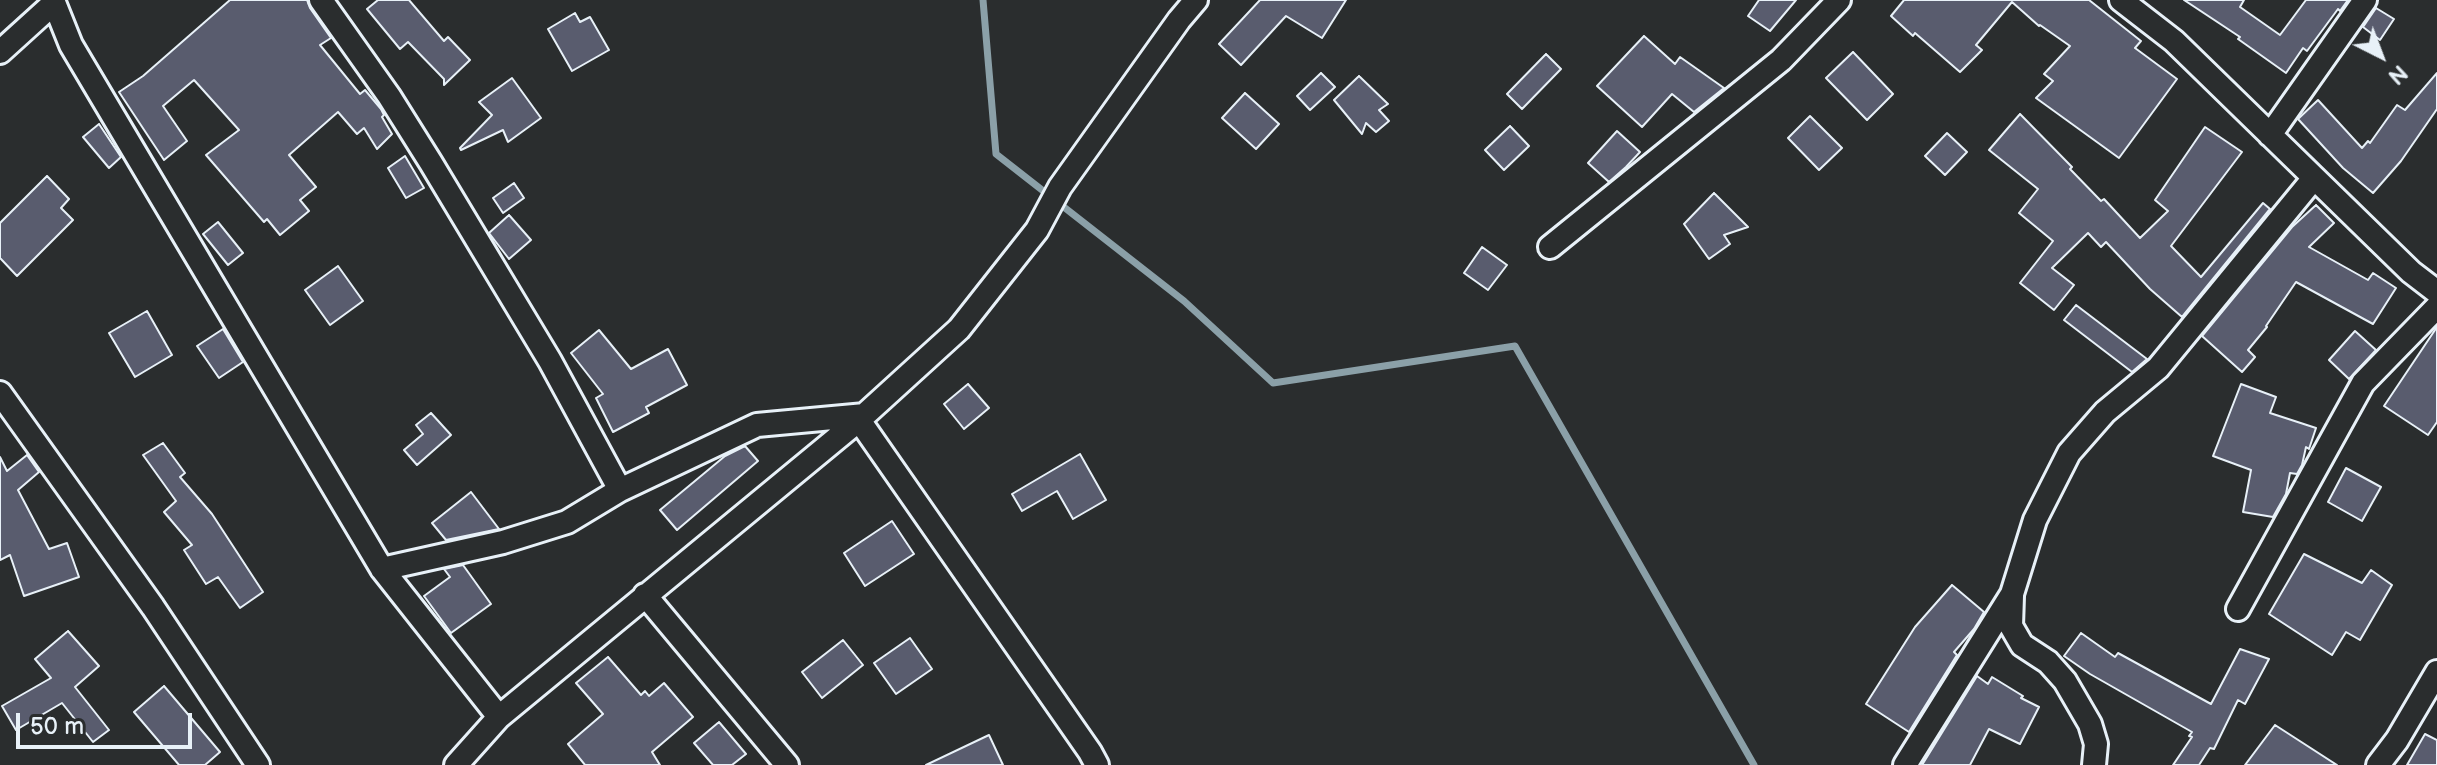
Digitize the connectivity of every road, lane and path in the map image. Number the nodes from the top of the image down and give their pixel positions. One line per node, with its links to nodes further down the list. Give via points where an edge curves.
1 (321, 0): 15 (street, via 431,163)
2 (1196, 0): 14 (street, via 1060,187 1037,230 959,329)
3 (1839, 0): 10 (street, via 1781,60)
4 (2121, 0): 8 (street, via 2174,41)
5 (2365, 0): 8 (street)
6 (54, 1): 7 (street); 16 (street, via 71,45)
7 (0, 52)
8 (2270, 135): 9 (street)
9 (2314, 178): 11 (street); 17 (street, via 2158,368 2105,412 2069,453 2035,520)
10 (1550, 247)
11 (2437, 292)
12 (2437, 307): 19 (street, via 2363,383)
13 (0, 393): 22 (street)
14 (862, 418): 15 (street, via 757,425); 18 (street); 25 (street)
15 (620, 490): 16 (street, via 567,522)
16 (382, 569): 21 (street)
17 (2012, 594): 26 (street); 27 (street, via 2011,626 2022,645 2065,681 2090,724 2096,744)
18 (645, 595): 21 (street); 24 (street)
19 (2238, 609)
20 (2437, 672): 28 (street)
21 (499, 717): 23 (street)
22 (258, 765)
23 (456, 765)
24 (787, 765)
25 (1097, 765)
26 (1905, 765)
27 (2094, 765)
28 (2378, 765)

